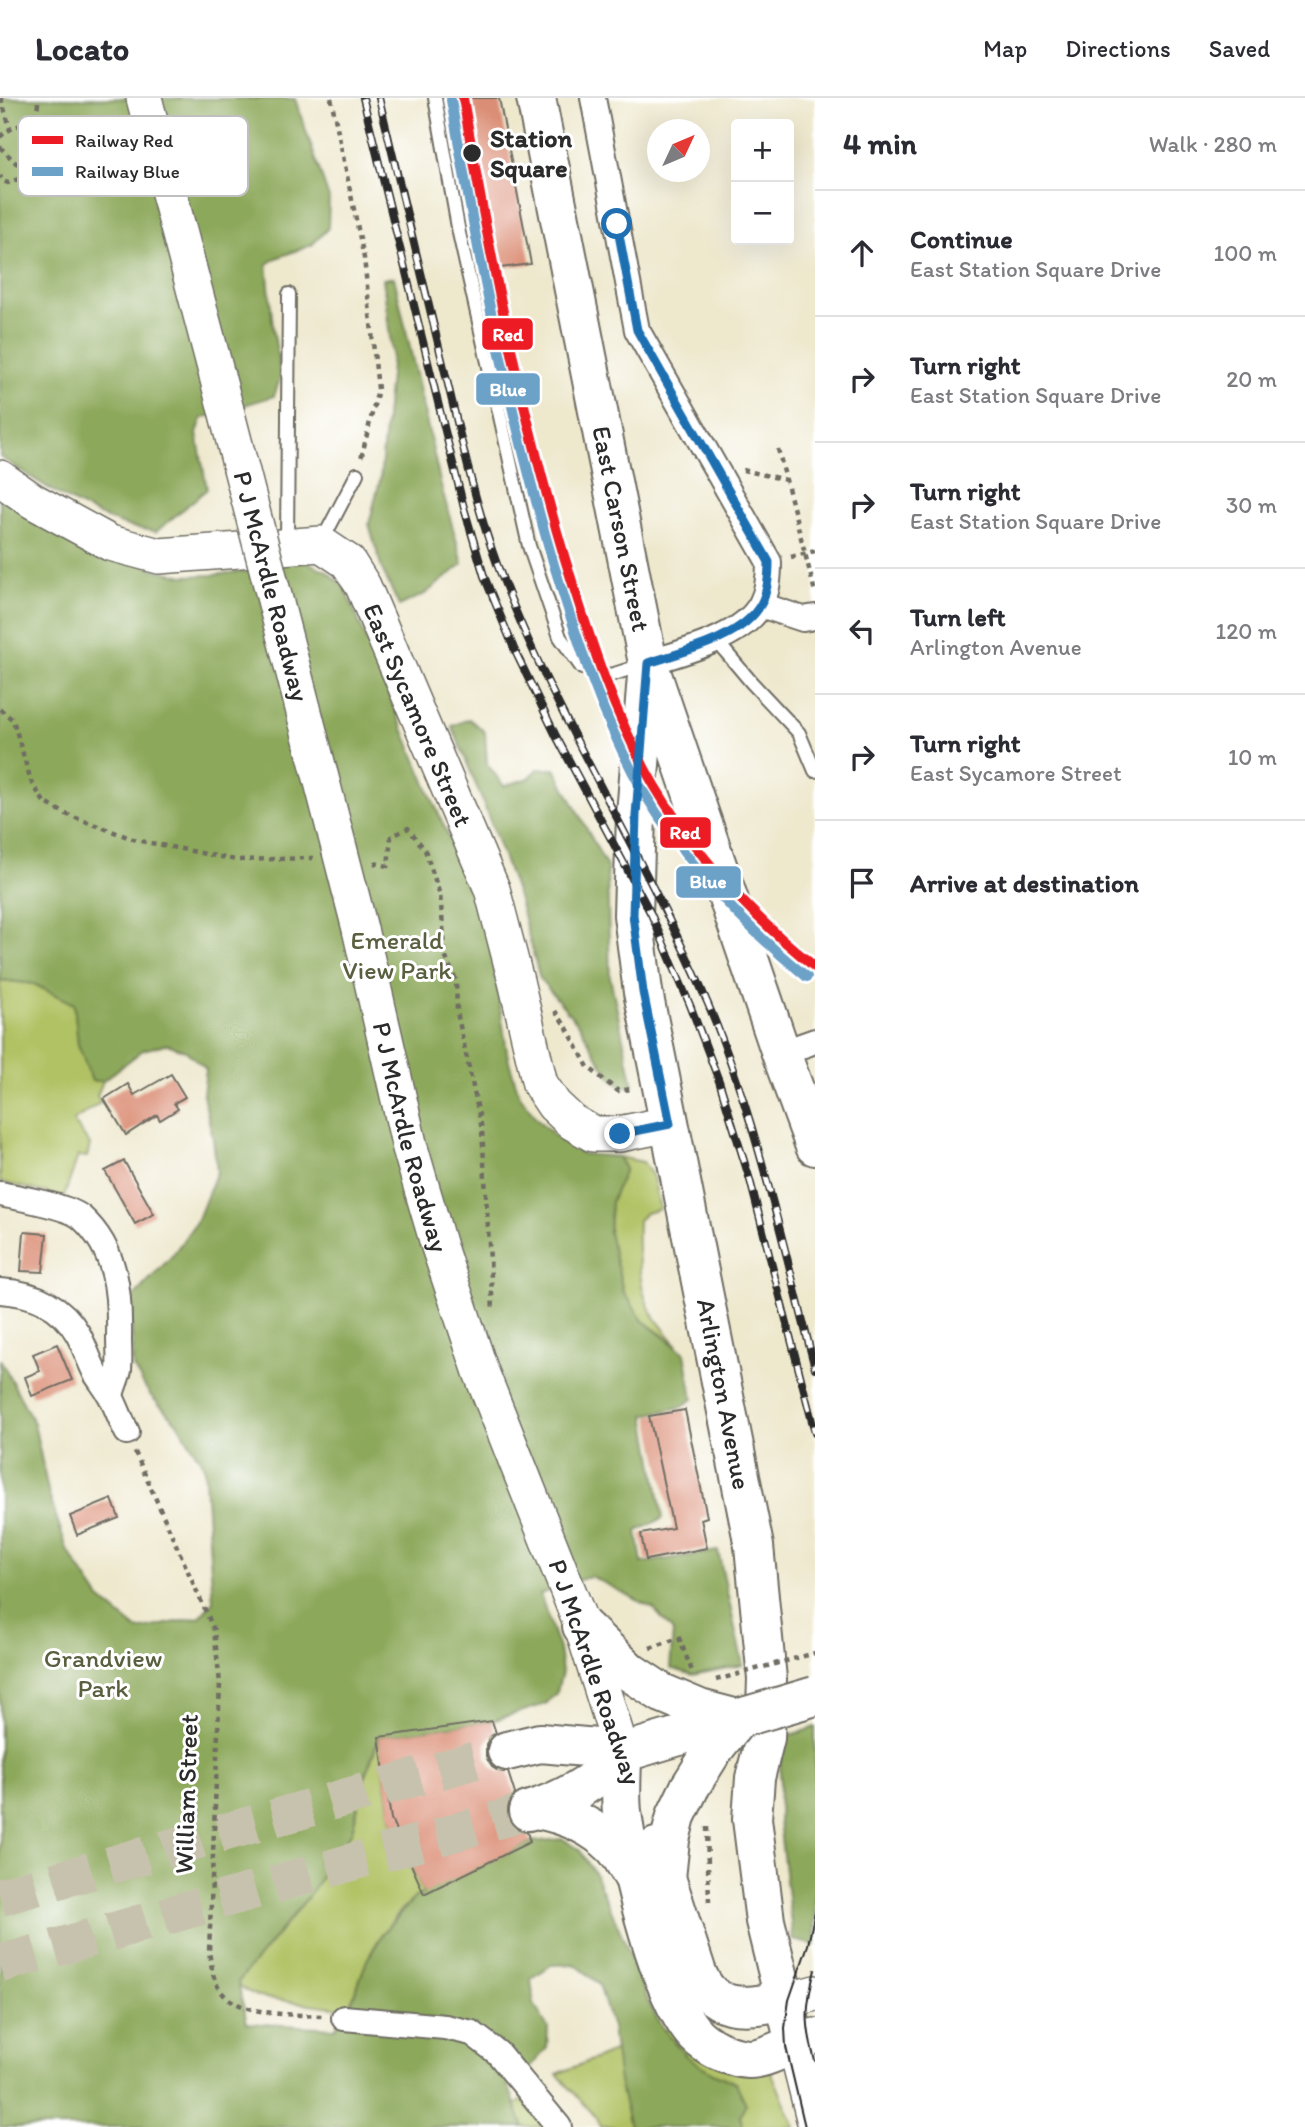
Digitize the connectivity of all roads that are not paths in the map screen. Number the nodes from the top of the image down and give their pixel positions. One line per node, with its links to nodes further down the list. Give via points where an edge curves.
1 (144, 98): 5 (main road, P J McArdle Roadway, bridge)
2 (435, 98): 14 (lane, via 529,546 560,637 582,668 611,675)
3 (536, 98): 14 (main road, East Carson Street)
4 (593, 98): 11 (street, via 637,330 769,562 769,583)
5 (149, 116)
6 (170, 196): 23 (main road, P J McArdle Roadway, bridge, via 360,929 410,1148 476,1357)
7 (289, 294): 10 (lane)
8 (357, 474): 10 (lane)
9 (0, 478): 10 (main road, via 110,542 159,556)
10 (304, 546): 17 (main road, East Sycamore Street, via 348,562 363,586 492,889 540,1084 572,1122 593,1134)
11 (761, 605): 12 (street, via 803,619); 13 (street, via 737,629)
12 (815, 617)
13 (715, 639): 14 (street); 15 (lane, via 799,733)
14 (648, 663): 16 (main road, East Carson Street); 17 (main road, Arlington Avenue, via 633,915 643,992)
15 (815, 771)
16 (798, 1047): 18 (main road, East Carson Street)
17 (670, 1124): 29 (main road, Arlington Avenue, via 754,1546 766,1679 765,1738 755,1778 752,1819 765,1920)
18 (815, 1146)
19 (0, 1194): 21 (street, via 81,1217 111,1259 120,1313 119,1370)
20 (0, 1291): 21 (street, via 38,1297 55,1307 77,1332)
21 (111, 1395): 22 (street)
22 (127, 1432)
23 (582, 1626): 25 (main road, bridge, via 629,1672 678,1685 701,1709); 27 (main road, P J McArdle Roadway)
24 (815, 1696): 25 (main road, bridge)
25 (738, 1719): 27 (main road, bridge); 28 (main road, bridge, via 690,1787 670,1840)
26 (507, 1751): 27 (main road, via 540,1743)
27 (622, 1753): 28 (main road, via 622,1811); 28 (main road, via 588,1785 530,1811 554,1812 597,1833)
28 (649, 1877): 29 (main road, via 710,1994 738,2007); 31 (main road, via 652,1943 683,2017 698,2038 726,2054 749,2059)
29 (800, 1997): 31 (main road, Arlington Avenue)
30 (344, 2018): 33 (street, via 472,2033 498,2053)
31 (805, 2040): 32 (main road, Arlington Avenue)
32 (815, 2122)
33 (559, 2127)

